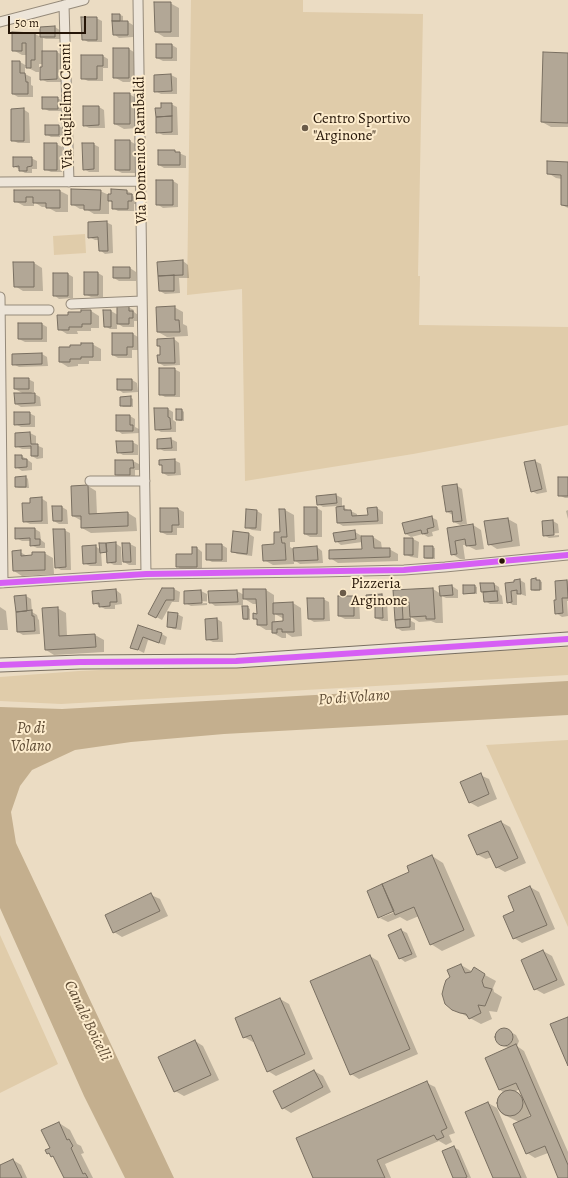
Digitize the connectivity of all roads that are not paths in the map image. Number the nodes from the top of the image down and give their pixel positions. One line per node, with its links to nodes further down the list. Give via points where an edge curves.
1 (84, 0): 3 (street)
2 (138, 0): 5 (street, Via Domenico Rambaldi)
3 (64, 5): 4 (street); 7 (street, Via Guglielmo Cenni)
4 (0, 22)
5 (141, 181): 7 (street); 9 (street, Via Domenico Rambaldi)
6 (0, 182): 7 (street)
7 (68, 182)
8 (0, 297): 11 (street)
9 (142, 301): 10 (street); 14 (street, Via Domenico Rambaldi)
10 (71, 304)
11 (0, 310): 12 (street); 17 (street)
12 (49, 310)
13 (90, 481): 14 (street)
14 (145, 481): 16 (street, Via Domenico Rambaldi)
15 (568, 555): 16 (street, via 404,570)
16 (146, 574): 17 (street)
17 (2, 583)
18 (568, 639): 19 (main road, via 236,661)
19 (0, 665)

